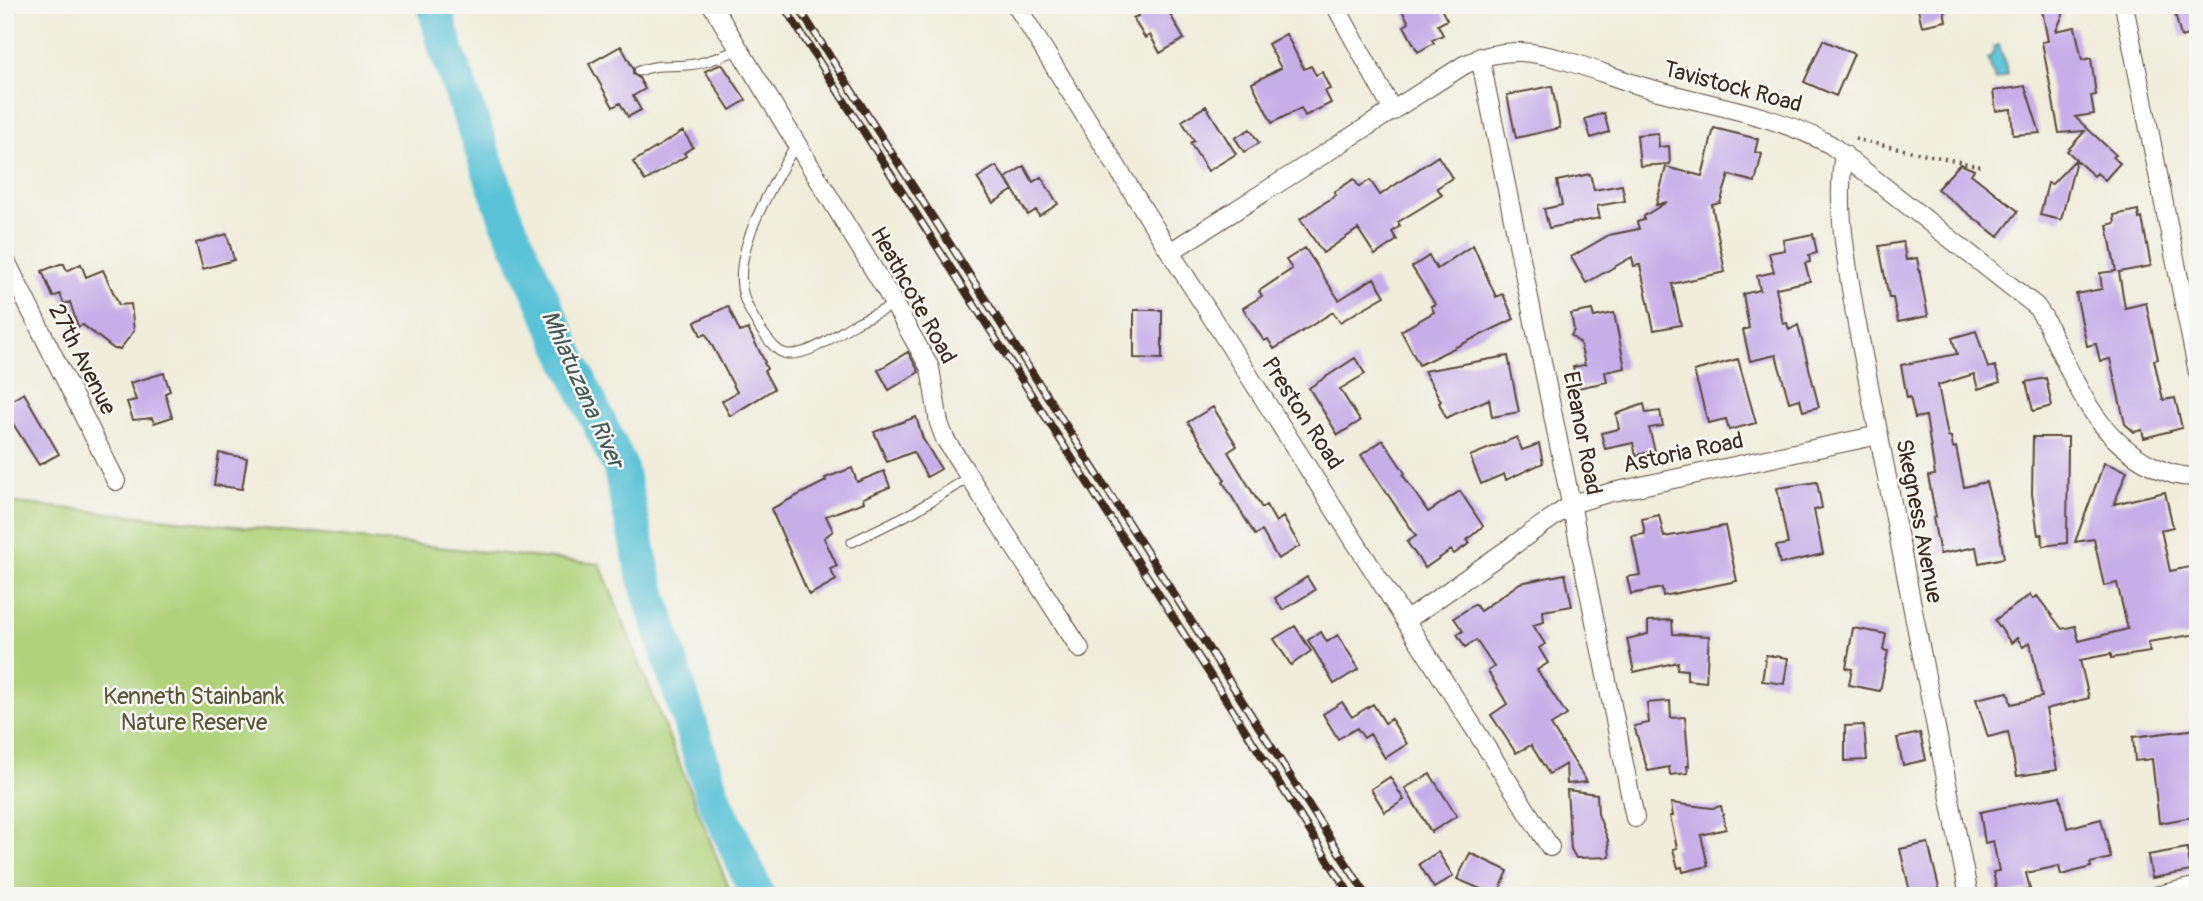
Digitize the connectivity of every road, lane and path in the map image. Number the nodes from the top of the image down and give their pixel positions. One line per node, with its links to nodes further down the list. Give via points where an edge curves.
1 (712, 5): 5 (street, Heathcote Road)
2 (1016, 5): 12 (street, Preston Road)
3 (1335, 5): 8 (street)
4 (2124, 5): 15 (street)
5 (740, 48): 7 (lane, via 688,65 665,64); 9 (street, Heathcote Road)
6 (1480, 57): 8 (street, Tavistock Road); 10 (street, Tavistock Road, via 1502,52 1545,56); 20 (street, Eleanor Road)
7 (639, 71)
8 (1393, 111): 12 (street, Tavistock Road)
9 (797, 142): 14 (street, Heathcote Road); 14 (lane, via 744,252 744,296 757,324 770,342 789,354 803,352)
10 (1847, 146): 11 (path); 16 (street, Skegness Avenue, via 1840,180 1847,262); 17 (street, Tavistock Road, via 2036,306 2090,407 2113,439 2166,473)
11 (1983, 167)
12 (1170, 252): 22 (street, Preston Road)
13 (5, 259): 19 (street, 27th Avenue)
14 (894, 305): 18 (street, Heathcote Road, via 930,368 939,423)
15 (2198, 373)
16 (1879, 435): 20 (street, Astoria Road, via 1608,493); 27 (street, Skegness Avenue)
17 (2198, 477)
18 (968, 478): 21 (lane); 23 (street, Heathcote Road)
19 (116, 481)
20 (1572, 505): 22 (street, Astoria Road); 24 (street, Eleanor Road)
21 (852, 542)
22 (1407, 620): 25 (street, Preston Road)
23 (1080, 649)
24 (1635, 818)
25 (1550, 847)
26 (2198, 886): 28 (street)
27 (1969, 896)
28 (2155, 896)

